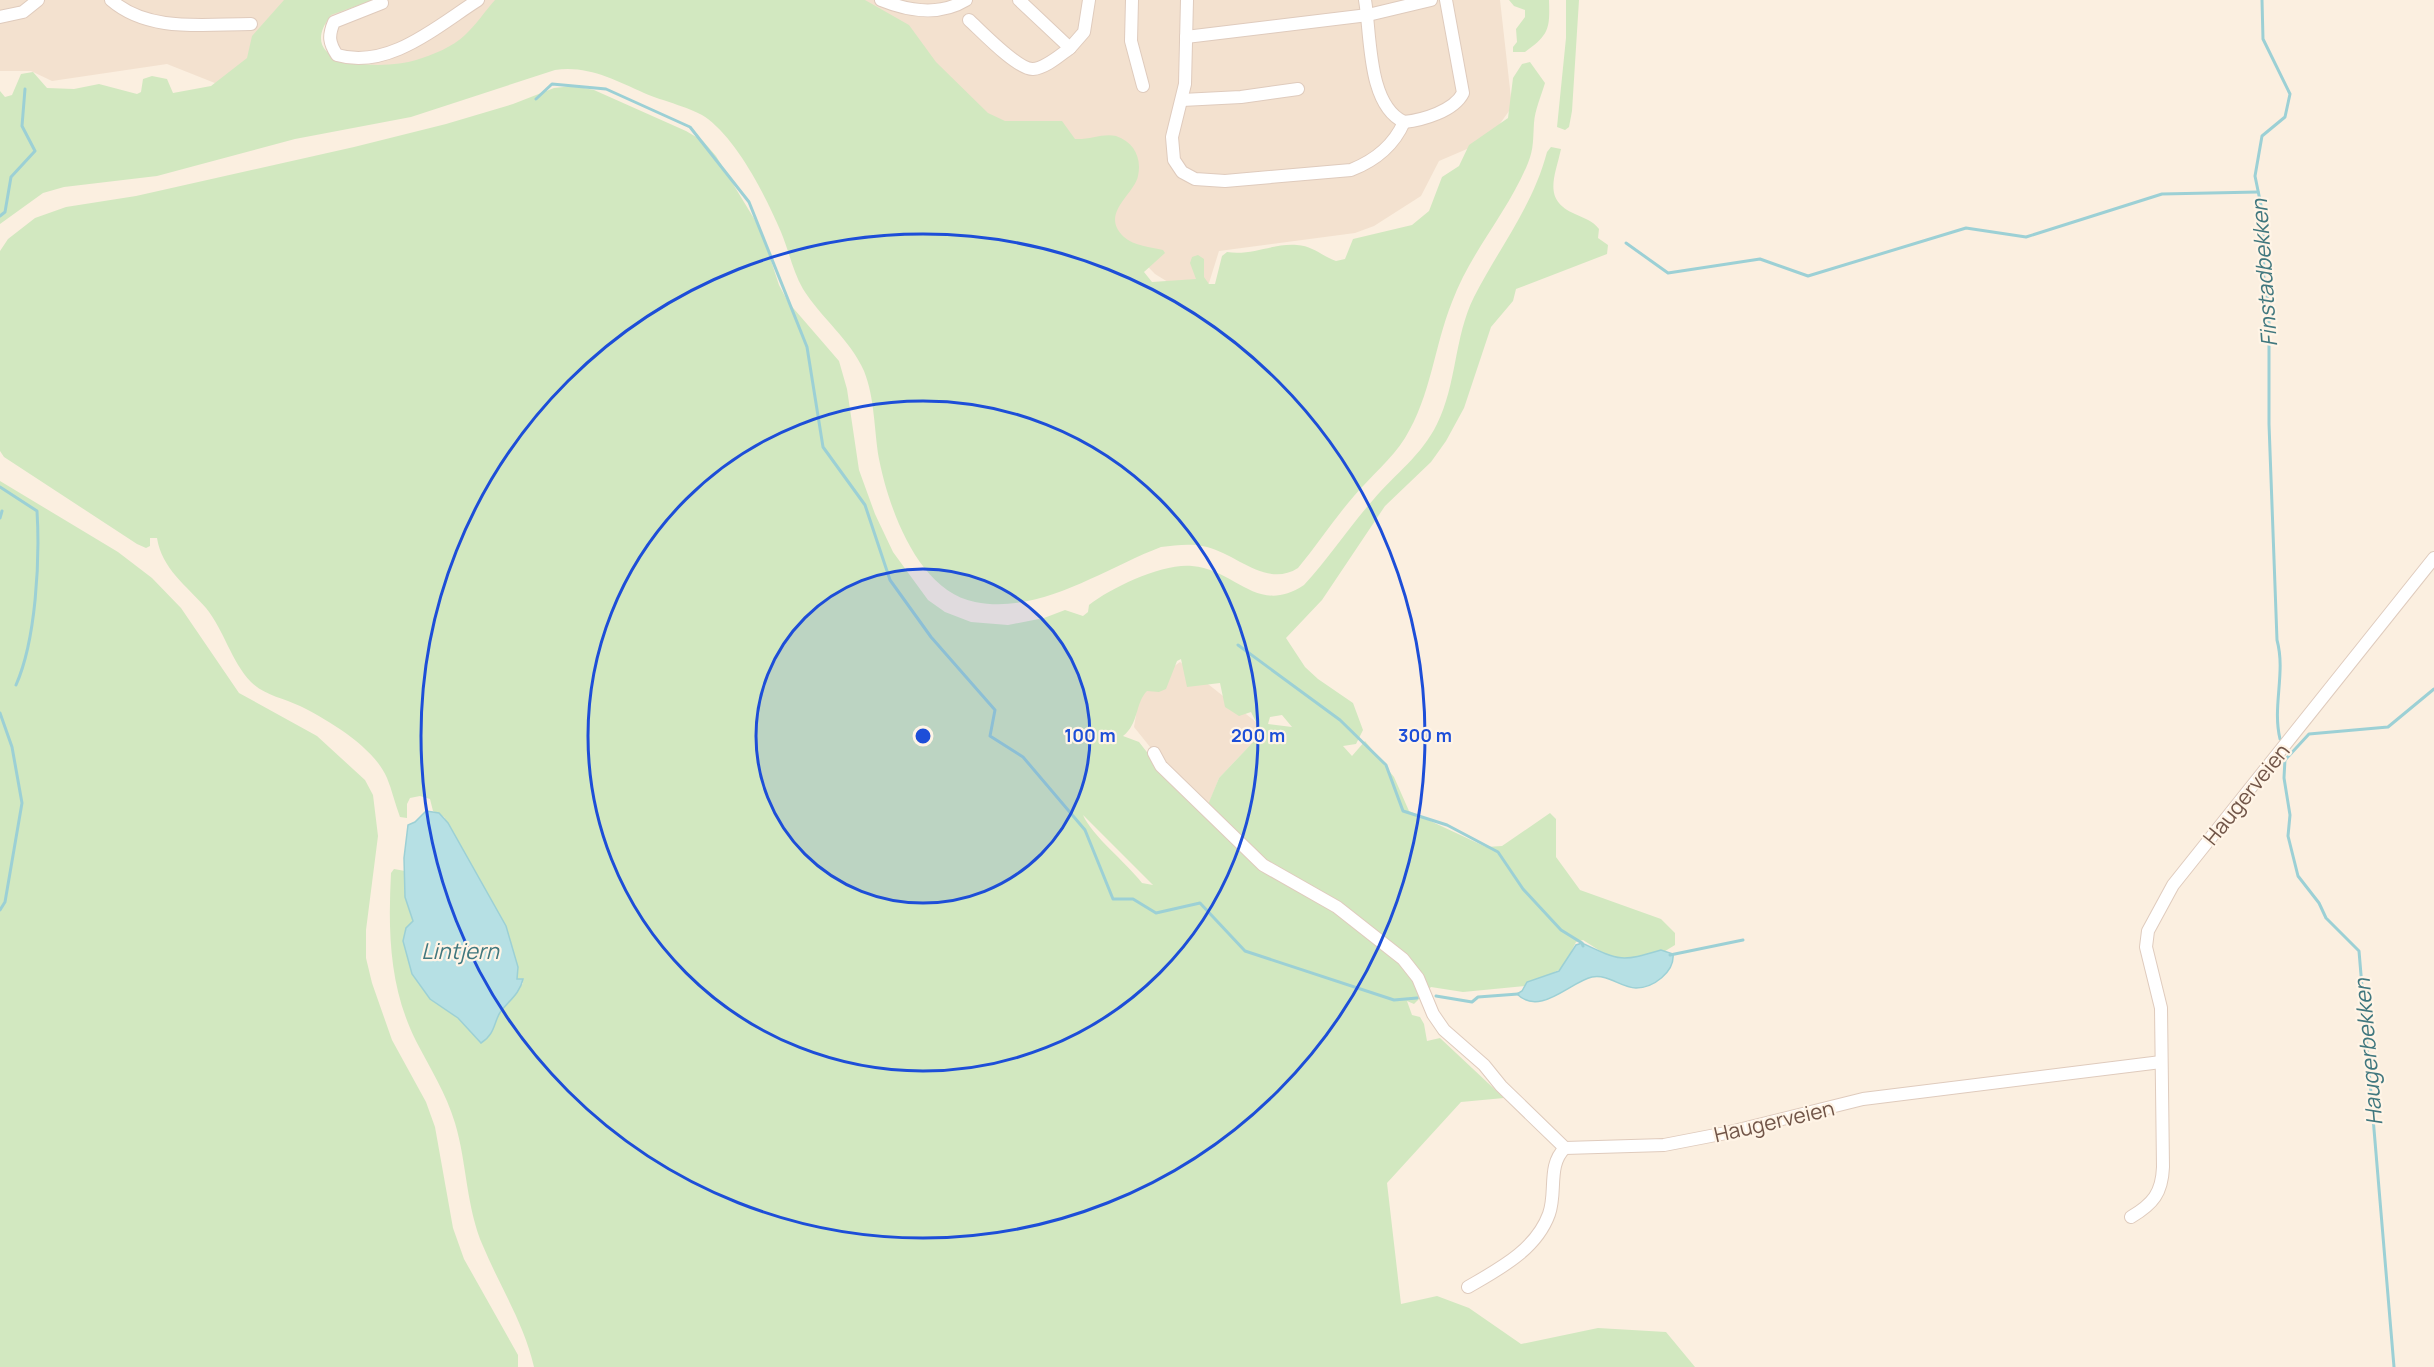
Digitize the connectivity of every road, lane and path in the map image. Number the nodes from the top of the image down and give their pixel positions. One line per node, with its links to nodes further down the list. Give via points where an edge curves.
1 (38, 0): 15 (street, via 23,12)
2 (111, 0): 17 (street, via 146,20)
3 (478, 0): 13 (street, via 382,57 337,55 329,44 334,22)
4 (881, 0): 5 (street, via 928,11)
5 (966, 0)
6 (1019, 0): 19 (street)
7 (1089, 0): 19 (street, via 1084,32)
8 (1132, 0): 20 (street, via 1131,41)
9 (1186, 0): 18 (street)
10 (1365, 0): 14 (street)
11 (1431, 0): 14 (street)
12 (1446, 0): 23 (street, via 1463,93 1450,106)
13 (382, 3)
14 (1368, 15): 18 (street); 23 (street, via 1378,88 1387,107)
15 (0, 17)
16 (969, 20): 19 (street, via 1030,69 1040,68)
17 (251, 24)
18 (1186, 37): 22 (street)
19 (1070, 48)
20 (1143, 86)
21 (1298, 89): 22 (street)
22 (1182, 100): 23 (street, via 1173,129 1173,154 1177,168 1195,179 1234,180 1351,170 1382,152)
23 (1404, 122)
24 (2434, 558): 26 (street, Haugerveien, via 2161,904 2148,931 2146,947 2161,1008)
25 (1154, 753): 27 (street, via 1161,766 1263,865 1337,907 1403,959 1418,978 1444,1030)
26 (2161, 1062): 27 (street, Haugerveien, via 1863,1099 1665,1145); 28 (street, Haugerveien, via 2162,1184 2157,1198)
27 (1565, 1148): 29 (street, via 1555,1164 1549,1214 1537,1234 1505,1265)
28 (2131, 1217)
29 (1468, 1287)

